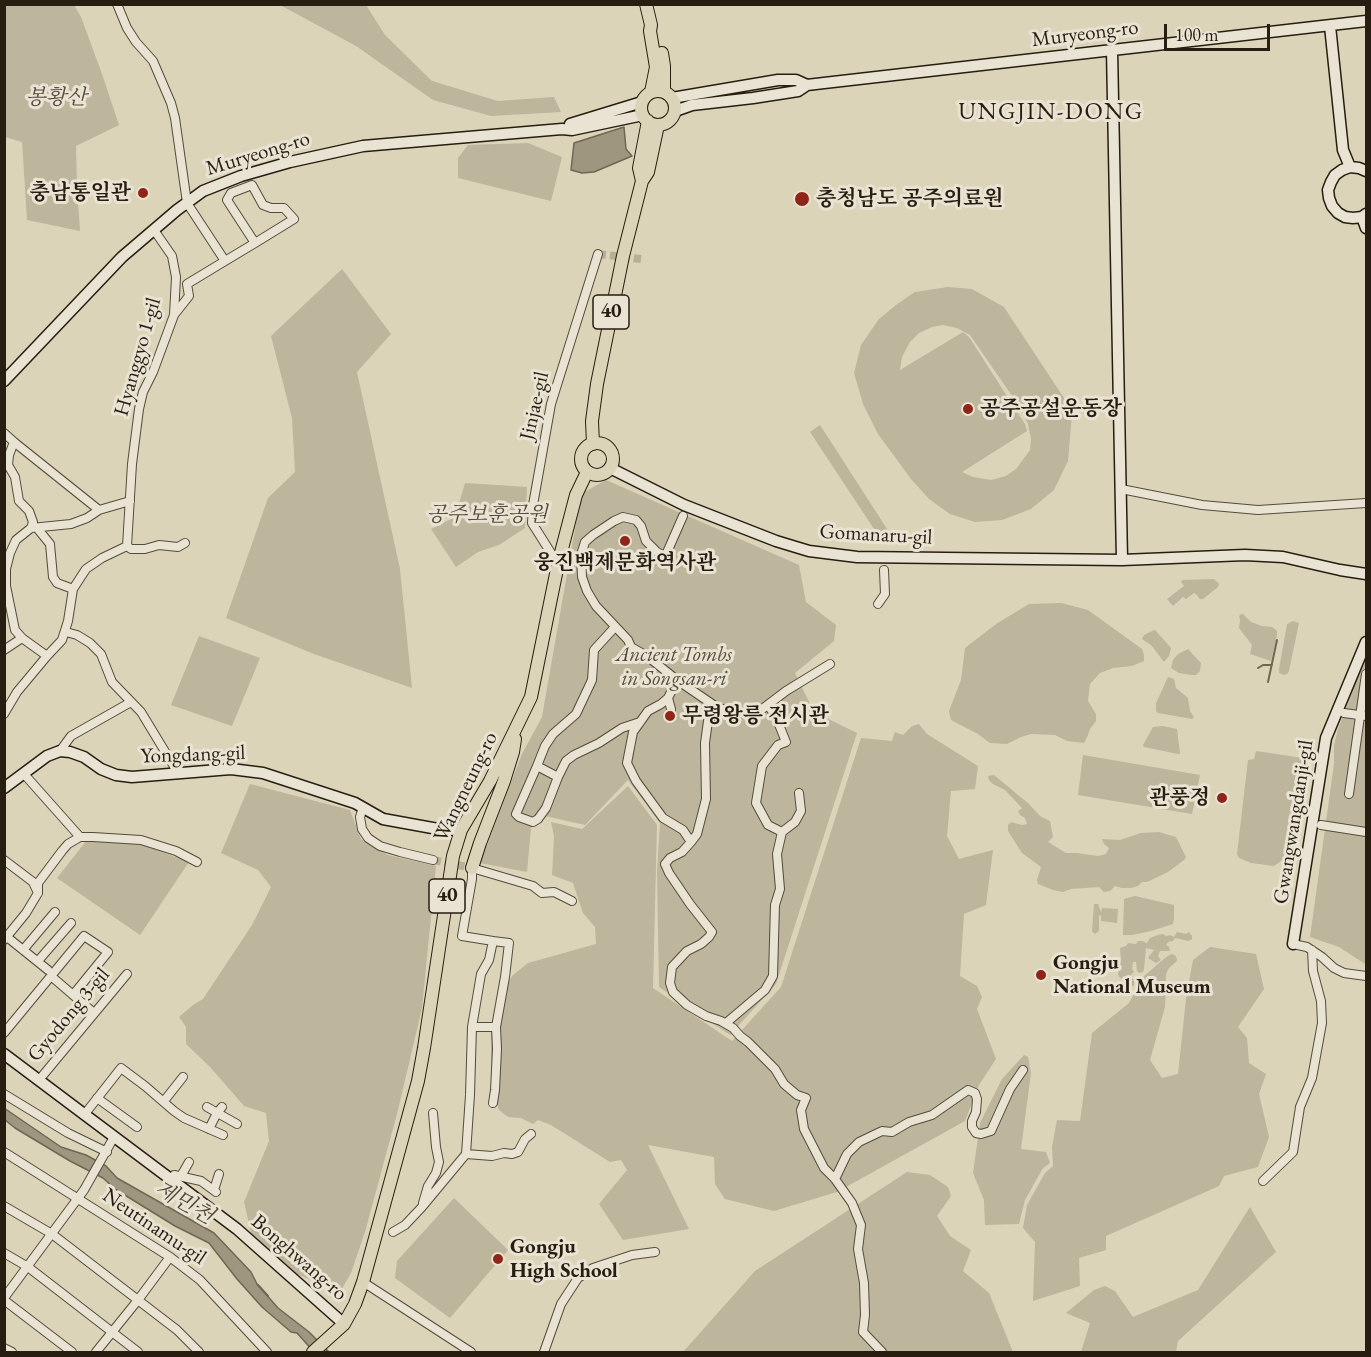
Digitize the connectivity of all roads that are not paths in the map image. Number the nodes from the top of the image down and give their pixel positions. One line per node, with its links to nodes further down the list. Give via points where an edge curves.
1 (117, 4): 12 (street, via 127,28 153,61 171,103)
2 (646, 4): 7 (main road, via 662,54)
3 (1366, 21): 4 (main road, Muryeong-ro)
4 (1330, 26): 5 (main road, Muryeong-ro); 10 (main road, via 1343,150)
5 (1112, 50): 6 (main road, Muryeong-ro); 26 (main road)
6 (807, 85): 7 (main road, Muryeong-ro, via 796,80 778,80); 8 (main road, Muryeong-ro, via 798,91 692,105)
7 (663, 94): 8 (main road, via 675,102); 9 (main road, 40, via 644,98)
8 (675, 111): 9 (main road, via 667,122)
9 (648, 116): 12 (main road, Muryeong-ro, via 572,129 363,146 241,176 203,191); 23 (main road, Wangneung-ro / 40, via 648,172 642,181 623,256 597,384)
10 (1350, 167): 11 (main road); 13 (main road, via 1335,175 1329,198 1345,217)
11 (1366, 171)
12 (187, 203): 15 (main road, Muryeong-ro); 18 (street)
13 (1364, 215): 14 (main road)
14 (1366, 228)
15 (154, 230): 19 (street, Hyanggyo 1-gil, via 172,256 176,277); 20 (main road, Muryeong-ro, via 122,257)
16 (255, 243): 16 (street, via 227,200 231,193 252,185 263,205 284,208 294,219); 18 (street)
17 (598, 254): 35 (street, Jinjae-gil, via 551,404 533,505 532,523)
18 (225, 261): 19 (street, via 187,284 189,296)
19 (174, 315): 27 (street, Hyanggyo 1-gil, via 141,400)
20 (4, 381)
21 (4, 433): 22 (street)
22 (14, 442): 29 (street); 31 (street, via 8,465 15,477 19,501 29,511)
23 (593, 444): 24 (main road, via 610,449); 25 (main road, Wangneung-ro / 40, via 581,457)
24 (610, 468): 25 (main road, via 597,475); 34 (main road, Gomanaru-gil, via 684,505 808,551 857,557)
25 (587, 472): 35 (main road, Wangneung-ro / 40, via 576,495)
26 (1121, 489): 28 (street, via 1202,505 1258,510); 34 (main road)
27 (130, 501): 29 (street); 33 (street, Hyanggyo 1-gil)
28 (1366, 503)
29 (99, 510): 31 (street, via 71,524)
30 (683, 516): 40 (street, via 664,557 646,541 636,520 624,517 585,542 581,555 584,584 596,606)
31 (34, 528): 38 (street, via 50,544 53,577); 42 (street, via 16,540 6,569 15,630)
32 (185, 543): 33 (street, via 146,549)
33 (127, 546): 38 (street, via 86,569)
34 (1122, 560): 37 (main road, Gomanaru-gil, via 1283,557)
35 (558, 564): 58 (main road, Wangneung-ro / 40, via 531,697)
36 (884, 570): 39 (street, via 885,594)
37 (1366, 574)
38 (73, 590): 41 (street)
39 (878, 604)
40 (615, 627): 48 (street, via 631,647); 60 (street, via 594,650 592,680 576,714 553,734)
41 (66, 632): 45 (street); 50 (street, via 90,643 101,654 112,682)
42 (22, 638): 44 (street); 45 (street)
43 (1366, 642): 84 (main road, Gwangwangdanji-gil, via 1326,738)
44 (4, 650)
45 (47, 656): 55 (street)
46 (830, 664): 51 (street)
47 (1366, 674): 56 (street)
48 (677, 680): 49 (street); 52 (street)
49 (668, 698): 53 (street); 57 (street, via 648,711)
50 (131, 702): 59 (street, via 71,736); 61 (street)
51 (768, 705): 52 (street, via 757,713 747,714); 70 (street, via 786,741 778,745 762,766 756,803 768,825)
52 (718, 708): 73 (street, via 708,722 706,799 697,834)
53 (671, 709)
54 (1344, 713): 56 (street)
55 (4, 714)
56 (1363, 716): 66 (street)
57 (640, 722): 63 (street, via 622,728 566,761); 73 (street, via 633,732 627,764 663,818 683,830)
58 (518, 725): 69 (main road, Wangneung-ro / 40); 77 (main road, via 504,781)
59 (60, 751): 61 (main road, Yongdang-gil, via 84,757 116,775); 62 (main road)
60 (537, 766): 63 (street); 63 (street, via 516,814 519,817 533,822 538,819)
61 (178, 773): 67 (main road, Yongdang-gil, via 231,769 263,773)
62 (24, 774): 64 (main road); 72 (street)
63 (558, 777)
64 (4, 788)
65 (799, 793): 70 (street, via 801,811)
66 (1348, 794)
67 (363, 807): 69 (main road, Yongdang-gil, via 383,819); 75 (street, via 360,817 368,837 380,846)
68 (1321, 825): 71 (street)
69 (461, 830): 132 (main road, Wangneung-ro / 40, via 453,856 418,1081)
70 (782, 832): 93 (street, via 777,854 780,889 775,905 774,976 765,990)
71 (1366, 832)
72 (80, 837): 76 (street, via 141,840); 78 (street, via 62,851 38,883)
73 (691, 842): 93 (street, via 665,864 712,932 672,967 670,983 673,992 687,1005)
74 (4, 860): 78 (street, via 33,882)
75 (433, 860)
76 (197, 862)
77 (472, 868): 79 (street); 83 (street, via 462,936)
78 (38, 893): 82 (street)
79 (572, 901)
80 (55, 912): 85 (street)
81 (71, 923): 87 (street)
82 (6, 939): 85 (street)
83 (493, 941): 94 (street, via 481,974); 95 (street, via 509,943)
84 (1293, 944): 86 (street)
85 (23, 950): 87 (street)
86 (1312, 950): 90 (street, via 1344,973); 122 (street, via 1322,1023 1312,1078 1300,1107 1293,1152)
87 (38, 962): 88 (street)
88 (50, 973): 91 (street); 91 (street, via 84,936 108,952); 96 (street)
89 (127, 974): 92 (street, Gyodong 3-gil)
90 (1366, 976)
91 (73, 995): 92 (street)
92 (94, 1013): 100 (street, Gyodong 3-gil)
93 (726, 1023): 121 (street, via 766,1059 784,1084 807,1098 801,1110 804,1129 824,1168)
94 (472, 1027): 95 (street); 117 (street)
95 (496, 1027): 104 (street)
96 (4, 1033)
97 (4, 1054): 100 (main road, Bonghwang-ro)
98 (1023, 1070): 121 (street, via 991,1131 976,1133 972,1127 977,1099 968,1090 932,1115 859,1143 847,1154)
99 (183, 1077): 103 (street)
100 (39, 1080): 108 (main road, Bonghwang-ro)
101 (4, 1094): 116 (street)
102 (97, 1098): 103 (street, via 121,1068); 108 (street); 110 (street)
103 (164, 1101): 111 (street, via 184,1118)
104 (493, 1103)
105 (207, 1107): 106 (street)
106 (219, 1110): 109 (street); 111 (street)
107 (433, 1113): 125 (street, via 439,1162)
108 (84, 1115): 114 (main road, Bonghwang-ro)
109 (237, 1124)
110 (136, 1127)
111 (209, 1129): 113 (street)
112 (531, 1134): 117 (street, via 512,1154)
113 (223, 1135)
114 (114, 1137): 116 (street); 120 (main road, Bonghwang-ro)
115 (4, 1152): 123 (street, Neutinamu-gil)
116 (107, 1152): 123 (street)
117 (466, 1154): 125 (street)
118 (189, 1162): 120 (street)
119 (219, 1174): 120 (street, Bonghwang-ro, via 215,1191 201,1181)
120 (176, 1178): 135 (main road, Bonghwang-ro, via 237,1229)
121 (835, 1179): 148 (street, via 861,1225 858,1248 864,1283 863,1332)
122 (1263, 1182)
123 (78, 1197): 127 (street); 130 (street, Neutinamu-gil)
124 (4, 1206): 127 (street)
125 (422, 1207): 126 (street)
126 (393, 1232)
127 (52, 1234): 131 (street); 134 (street)
128 (655, 1252): 147 (street, via 593,1268 578,1278 561,1304)
129 (4, 1253): 131 (street)
130 (170, 1257): 134 (street); 138 (street, Neutinamu-gil, via 200,1280)
131 (28, 1267): 133 (street); 136 (street)
132 (363, 1282): 135 (main road, Wangneung-ro / 40); 146 (street)
133 (4, 1299): 140 (street)
134 (138, 1300): 136 (street); 143 (street)
135 (340, 1327): 145 (main road, 40)
136 (112, 1332): 141 (street); 142 (street)
137 (4, 1348): 139 (street)
138 (264, 1349): 144 (street)
139 (12, 1353)
140 (72, 1353)
141 (96, 1353)
142 (138, 1353)
143 (199, 1353)
144 (255, 1353)
145 (313, 1353)
146 (471, 1353)
147 (544, 1353)
148 (882, 1353)

